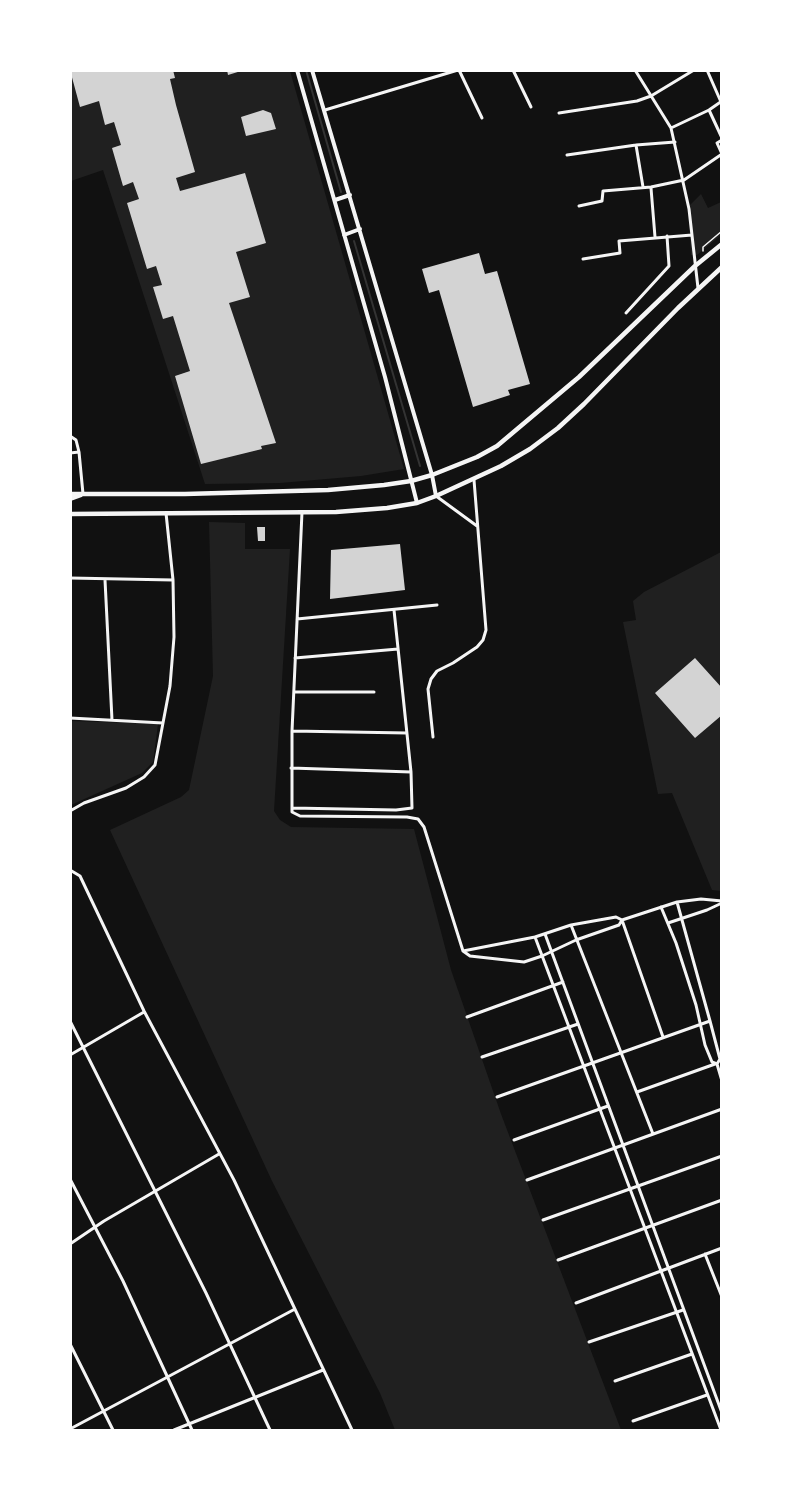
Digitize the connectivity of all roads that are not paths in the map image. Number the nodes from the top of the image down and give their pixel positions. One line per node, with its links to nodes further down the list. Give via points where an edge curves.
1 (297, 70): 25 (street)
2 (312, 70): 11 (street)
3 (459, 70): 11 (street); 14 (street)
4 (513, 70): 10 (street)
5 (635, 70): 8 (street)
6 (694, 70): 8 (street)
7 (707, 70): 9 (street)
8 (651, 96): 13 (street); 15 (street)
9 (721, 101): 12 (street)
10 (531, 107)
11 (325, 110): 24 (street)
12 (710, 110): 15 (street); 16 (street)
13 (559, 113)
14 (482, 118)
15 (672, 128): 17 (street)
16 (722, 139): 19 (street, via 717,143)
17 (675, 142): 18 (street); 21 (street)
18 (636, 145): 20 (street); 22 (street)
19 (722, 154): 21 (street)
20 (567, 155)
21 (684, 180): 23 (street); 29 (street)
22 (643, 187): 23 (street); 26 (street, via 603,191 602,201)
23 (651, 187): 31 (street)
24 (350, 195): 25 (street); 27 (street)
25 (334, 200): 28 (street)
26 (579, 206)
27 (360, 229): 28 (street); 41 (street)
28 (344, 235): 43 (street)
29 (692, 235): 30 (street); 34 (street)
30 (667, 236): 31 (street); 37 (street, via 669,266)
31 (655, 237): 33 (street, via 619,241 620,254)
32 (722, 244): 34 (main road)
33 (584, 259)
34 (695, 266): 36 (street); 41 (main road, via 579,377 497,446)
35 (722, 267): 36 (main road)
36 (698, 288): 42 (main road, via 558,428 518,456)
37 (626, 312)
38 (70, 436): 39 (street, via 76,440)
39 (79, 452): 40 (street); 44 (street)
40 (70, 453)
41 (432, 475): 43 (main road); 46 (street)
42 (474, 479): 46 (main road); 51 (street)
43 (411, 481): 44 (main road, via 282,492); 47 (street)
44 (83, 494): 45 (main road)
45 (70, 496)
46 (436, 496): 47 (main road); 51 (street)
47 (417, 503): 49 (main road)
48 (166, 513): 49 (main road); 50 (main road); 54 (street)
49 (302, 513): 57 (street)
50 (70, 514)
51 (477, 526): 67 (street, via 486,630 477,647 437,671 431,679 428,689)
52 (70, 578): 53 (street)
53 (105, 580): 54 (street); 63 (street)
54 (173, 580): 64 (street, via 173,657)
55 (437, 605): 56 (street)
56 (394, 610): 57 (street); 58 (street)
57 (297, 620): 59 (street)
58 (398, 649): 59 (street); 66 (street)
59 (295, 658): 60 (street)
60 (294, 692): 61 (street); 65 (street)
61 (374, 692)
62 (70, 718): 63 (street)
63 (112, 720): 64 (street)
64 (164, 723): 71 (street, via 158,755 150,772 126,788)
65 (292, 731): 66 (street); 68 (street)
66 (407, 733): 69 (street)
67 (433, 737)
68 (291, 768): 69 (street); 70 (street)
69 (411, 771): 70 (street, via 413,806 409,809)
70 (291, 807): 83 (street, via 293,814 300,816 415,818 424,827)
71 (70, 811)
72 (71, 870): 88 (street, via 80,876)
73 (678, 902): 74 (street); 75 (street); 76 (street)
74 (722, 902): 76 (street)
75 (661, 907): 77 (street); 78 (street)
76 (681, 918): 78 (street); 91 (street)
77 (622, 920): 79 (street, via 616,917); 82 (street, via 619,925); 95 (street)
78 (668, 922): 93 (street)
79 (571, 925): 80 (street); 82 (street)
80 (545, 934): 81 (street); 84 (street)
81 (535, 937): 83 (street); 85 (street)
82 (576, 940): 84 (street); 97 (street)
83 (463, 951): 85 (street, via 470,956 514,962)
84 (552, 952): 85 (street); 86 (street)
85 (542, 956): 87 (street)
86 (563, 982): 87 (street); 92 (street)
87 (553, 986): 89 (street); 94 (street)
88 (144, 1011): 96 (street); 113 (street)
89 (467, 1017)
90 (70, 1021): 96 (street)
91 (710, 1021): 93 (street); 101 (street, via 720,1059)
92 (578, 1024): 94 (street); 100 (street)
93 (700, 1024): 95 (street); 101 (street, via 712,1062)
94 (569, 1027): 99 (street); 102 (street)
95 (663, 1038): 97 (street)
96 (83, 1047): 98 (street); 119 (street)
97 (621, 1053): 100 (street); 104 (street)
98 (70, 1055)
99 (482, 1057)
100 (593, 1064): 102 (street); 106 (street)
101 (717, 1064): 103 (street); 104 (street)
102 (584, 1066): 105 (street); 107 (street)
103 (722, 1081)
104 (636, 1092): 109 (street)
105 (497, 1097)
106 (608, 1105): 107 (street); 111 (street)
107 (600, 1108): 110 (street); 112 (street)
108 (722, 1109): 109 (street)
109 (653, 1134): 111 (street)
110 (514, 1140)
111 (623, 1145): 112 (street); 117 (street)
112 (614, 1148): 116 (street); 118 (street)
113 (219, 1154): 119 (street); 133 (street)
114 (722, 1156): 117 (street)
115 (70, 1179): 122 (street)
116 (527, 1180)
117 (638, 1186): 118 (street); 123 (street)
118 (630, 1189): 121 (street); 124 (street)
119 (156, 1191): 122 (street); 138 (street)
120 (722, 1200): 123 (street)
121 (543, 1220)
122 (96, 1226): 125 (street); 142 (street)
123 (652, 1226): 124 (street); 129 (street)
124 (645, 1229): 128 (street); 130 (street)
125 (70, 1244)
126 (722, 1248): 127 (street)
127 (705, 1254): 129 (street); 131 (street)
128 (558, 1260)
129 (668, 1268): 130 (street); 134 (street)
130 (661, 1270): 132 (street); 135 (street)
131 (722, 1297)
132 (576, 1303)
133 (295, 1309): 138 (street); 141 (street)
134 (683, 1310): 135 (street); 139 (street)
135 (677, 1313): 136 (street); 140 (street)
136 (589, 1342)
137 (70, 1344): 147 (street)
138 (231, 1344): 142 (street); 146 (street)
139 (699, 1352): 140 (street); 144 (street)
140 (692, 1354): 143 (street); 145 (street)
141 (323, 1370): 146 (street); 156 (street)
142 (168, 1378): 147 (street); 150 (street)
143 (615, 1381)
144 (714, 1392): 145 (street); 148 (street)
145 (708, 1395): 149 (street); 157 (street)
146 (255, 1397): 150 (street); 155 (street)
147 (105, 1413): 151 (street); 152 (street)
148 (722, 1413)
149 (633, 1421)
150 (190, 1424): 153 (street); 154 (street)
151 (70, 1429)
152 (113, 1431)
153 (174, 1431)
154 (192, 1431)
155 (270, 1431)
156 (352, 1431)
157 (721, 1431)

